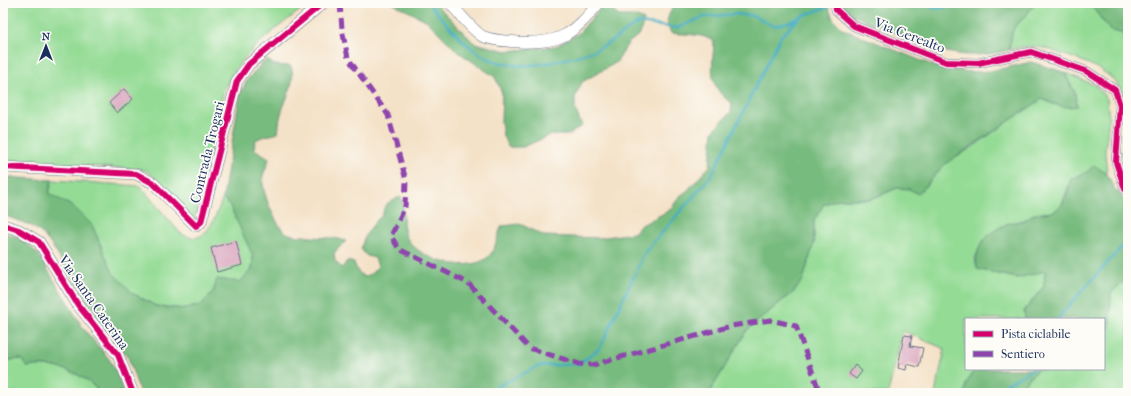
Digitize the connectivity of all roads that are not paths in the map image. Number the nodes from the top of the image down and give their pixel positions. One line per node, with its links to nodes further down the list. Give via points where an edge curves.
1 (323, 3): 5 (street, Contrada Trogari, via 249,64 237,81 208,200 201,222 196,226 153,183 136,174)
2 (450, 3): 3 (street, via 481,35 498,41 537,42 551,41 572,31)
3 (599, 3)
4 (835, 3): 6 (street, Via Cerealto, via 836,10 854,26 946,62 978,63 1031,52 1086,71 1115,90 1120,105 1116,162 1125,189)
5 (3, 167)
6 (1128, 191)
7 (3, 225): 8 (street, Via Santa Caterina, via 19,230 39,242 78,305 118,355)
8 (133, 393)

